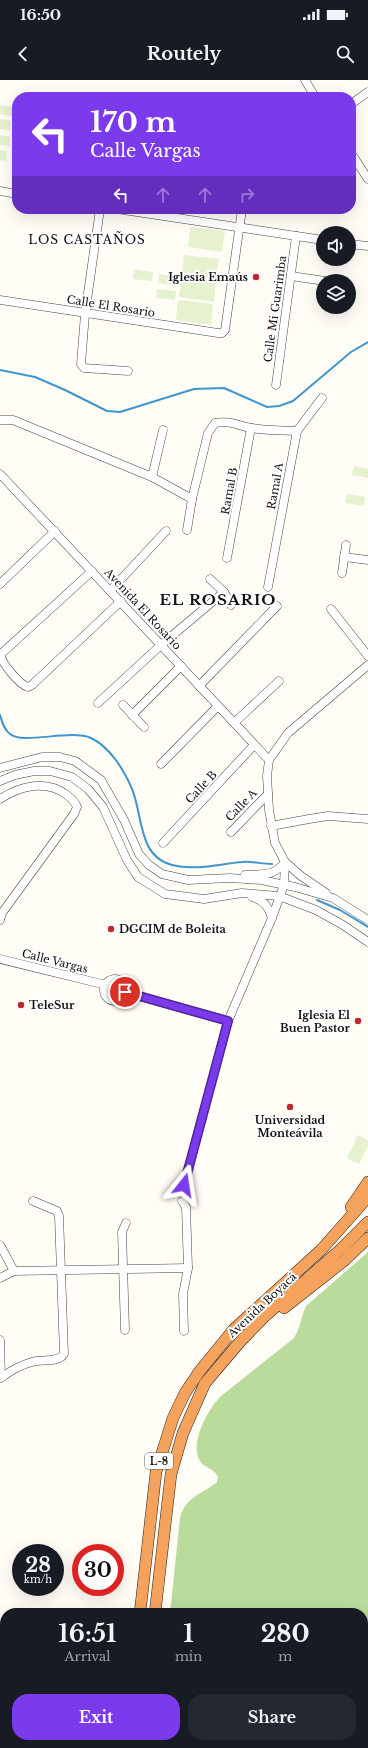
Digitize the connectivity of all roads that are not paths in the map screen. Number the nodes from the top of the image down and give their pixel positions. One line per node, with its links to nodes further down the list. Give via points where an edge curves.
1 (305, 80): 2 (street)
2 (312, 92)
3 (368, 92): 4 (street)
4 (356, 100)
5 (356, 161): 6 (street)
6 (368, 179)
7 (0, 191): 8 (street)
8 (12, 193)
9 (99, 214): 20 (street)
10 (149, 214): 12 (street)
11 (241, 214): 12 (street)
12 (240, 228): 13 (street); 20 (street, Calle El Rosario, via 225,330 222,333)
13 (296, 236): 14 (street); 17 (street, Calle Mi Guarimba)
14 (316, 239)
15 (356, 245): 16 (street)
16 (368, 246)
17 (290, 276): 18 (street); 22 (street, Calle Mi Guarimba)
18 (316, 280)
19 (0, 300): 20 (street, Calle El Rosario)
20 (85, 314): 21 (street, via 81,367)
21 (128, 371)
22 (276, 385)
23 (322, 398): 27 (street, Ramal A)
24 (0, 420): 29 (street, via 13,420)
25 (251, 428): 27 (street); 30 (street, via 224,422 215,423 210,428); 36 (street, Ramal B)
26 (163, 430): 29 (street)
27 (297, 431): 42 (street, Ramal A)
28 (0, 474): 32 (street, Avenida El Rosario)
29 (152, 477): 30 (street)
30 (192, 500): 31 (street)
31 (187, 530)
32 (55, 531): 38 (street, Avenida El Rosario); 41 (street)
33 (166, 531): 43 (street)
34 (346, 545): 35 (street)
35 (344, 557): 37 (street); 39 (street)
36 (227, 558)
37 (368, 560)
38 (92, 571): 43 (street, Avenida El Rosario); 45 (street, via 1,654 2,661 23,685 32,685)
39 (342, 573)
40 (210, 579): 44 (street)
41 (0, 584)
42 (268, 587)
43 (111, 590): 45 (street, Avenida El Rosario)
44 (224, 592): 46 (street); 49 (street)
45 (121, 602): 49 (street, Avenida El Rosario)
46 (231, 605)
47 (277, 606): 54 (street)
48 (331, 609): 50 (street)
49 (161, 645): 52 (street, Avenida El Rosario); 55 (street)
50 (368, 656)
51 (368, 665): 62 (street, via 288,733)
52 (181, 666): 54 (street, Avenida El Rosario); 58 (street)
53 (279, 681): 59 (street)
54 (199, 686): 57 (street, Avenida El Rosario)
55 (98, 702)
56 (123, 705): 58 (street)
57 (218, 706): 59 (street, Avenida El Rosario); 63 (street)
58 (132, 715): 60 (street)
59 (234, 723): 61 (street, Avenida El Rosario)
60 (144, 727)
61 (254, 745): 62 (street, Avenida El Rosario); 71 (street, Calle B)
62 (269, 760): 66 (street, via 266,776)
63 (162, 764)
64 (0, 768): 73 (street, via 42,757 60,757 75,762 101,780 124,820 139,854 149,865 162,874 188,880)
65 (0, 781): 75 (street, via 34,771 50,771 72,777 88,789 103,807 127,860 138,877 165,894 204,899)
66 (268, 794): 69 (street); 70 (street, Calle A)
67 (0, 799): 78 (street, via 29,786 43,785 64,792 77,807)
68 (368, 819): 69 (street, via 328,816)
69 (271, 826): 72 (street, via 275,843)
70 (231, 832)
71 (163, 843)
72 (285, 862): 73 (street, via 272,874); 74 (street); 77 (street)
73 (230, 878): 74 (street, via 261,880)
74 (284, 885): 76 (street); 77 (street)
75 (242, 893): 76 (street); 79 (street, via 265,902)
76 (279, 896): 79 (street); 81 (street, via 316,910)
77 (333, 898): 80 (street)
78 (1, 914)
79 (272, 918): 85 (street)
80 (368, 920)
81 (368, 942)
82 (0, 959): 83 (street, Calle Vargas)
83 (106, 985): 84 (street, Calle Vargas, via 110,980 120,980 125,986); 84 (street, via 104,991 110,999 119,1000)
84 (125, 992): 85 (street)
85 (228, 1021): 87 (street)
86 (368, 1182): 95 (highway)
87 (184, 1185)
88 (368, 1197): 95 (highway, Avenida Boyacá / L-8)
89 (33, 1201): 99 (street, via 58,1213)
90 (182, 1201): 96 (street, via 186,1207)
91 (368, 1222): 104 (highway, Avenida Boyacá / L-8)
92 (126, 1223): 97 (street, via 122,1232)
93 (368, 1238): 104 (highway, via 345,1260)
94 (0, 1245): 98 (street)
95 (321, 1250): 106 (highway, Avenida Boyacá / L-8, via 234,1329 185,1393 173,1418 156,1472)
96 (188, 1268): 97 (street); 102 (street, via 183,1294)
97 (123, 1270): 99 (street); 101 (street)
98 (14, 1271): 99 (street); 100 (street)
99 (60, 1271): 105 (street, via 63,1356 58,1359 29,1362)
100 (0, 1278)
101 (125, 1330)
102 (184, 1332)
103 (0, 1340): 105 (street)
104 (239, 1343): 107 (highway, Avenida Boyacá / L-8, via 206,1383 183,1433 171,1474)
105 (1, 1379)
106 (141, 1608)
107 (156, 1608)

